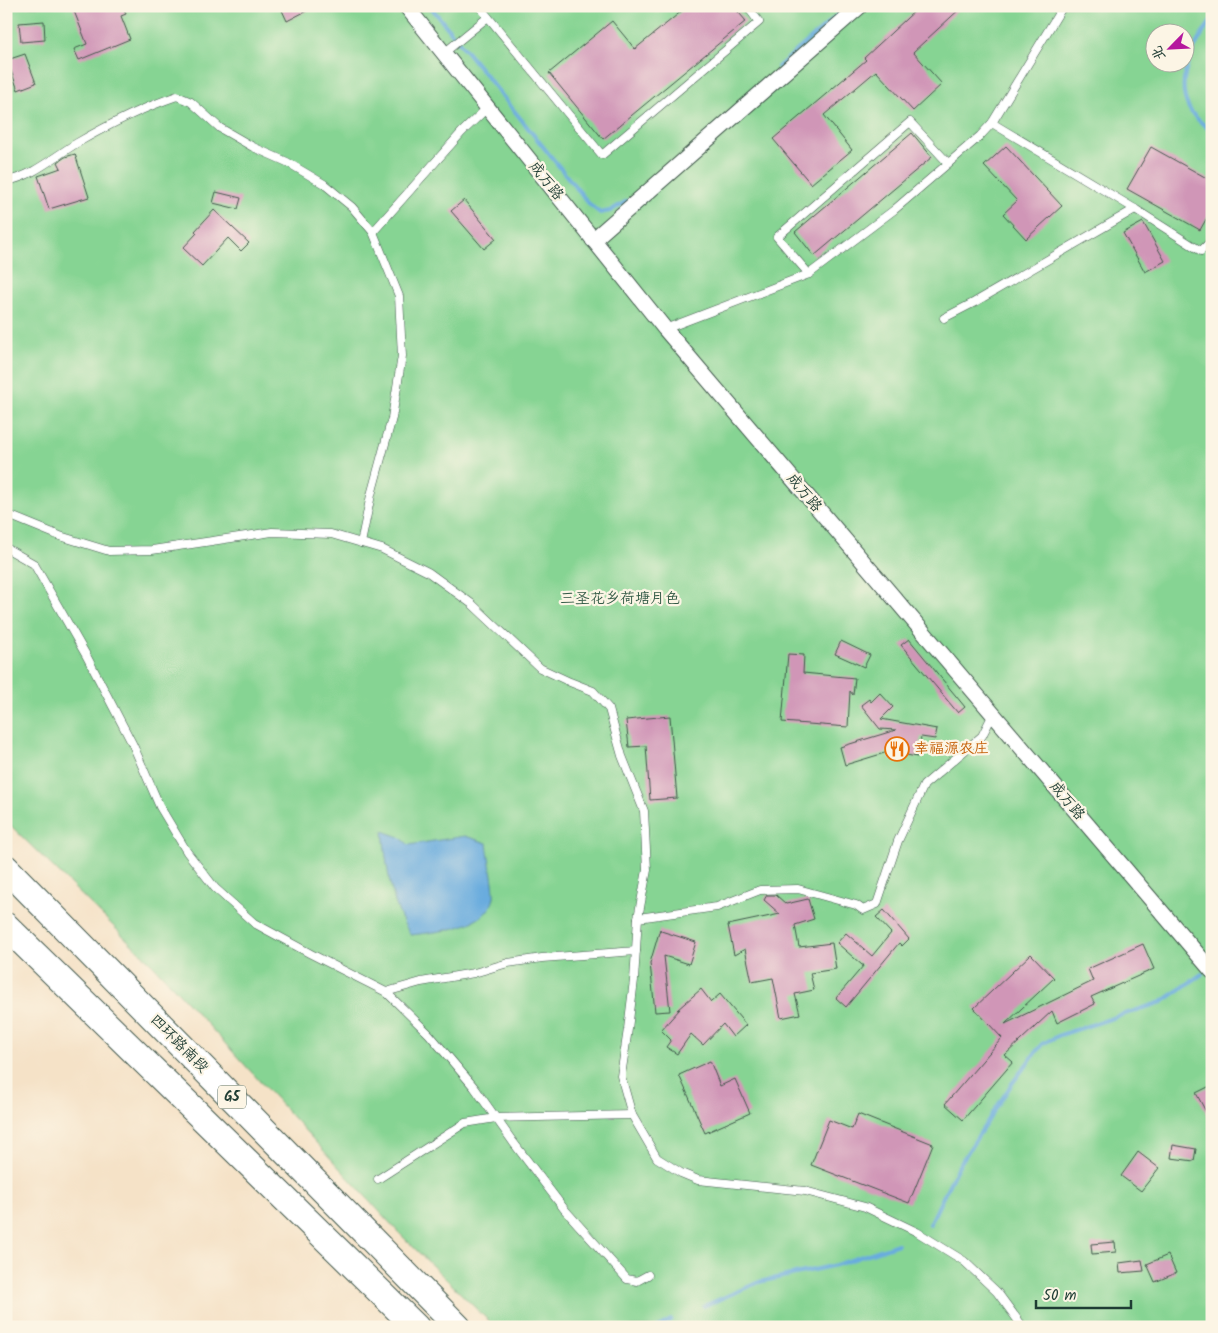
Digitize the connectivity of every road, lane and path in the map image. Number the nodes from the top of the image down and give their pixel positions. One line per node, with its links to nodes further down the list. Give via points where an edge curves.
1 (406, 6): 7 (street, 成万路)
2 (479, 6): 6 (lane)
3 (747, 6): 6 (lane, via 759,22 602,155)
4 (860, 6): 14 (street)
5 (1063, 6): 9 (lane)
6 (488, 17): 7 (lane)
7 (444, 53): 8 (street, 成万路)
8 (487, 108): 13 (lane); 14 (street, 成万路)
9 (992, 123): 10 (lane); 12 (lane)
10 (948, 164): 16 (lane, via 894,210); 16 (lane, via 910,122 777,237)
11 (6, 181): 13 (lane, via 18,179 78,143 152,105 177,96 191,102 220,128 324,184 352,207)
12 (1135, 209): 15 (lane, via 1200,251); 17 (lane)
13 (373, 232): 20 (lane, via 399,296 402,356 392,418)
14 (593, 240): 18 (street, 成万路)
15 (1212, 240)
16 (809, 274): 18 (lane)
17 (944, 318)
18 (665, 329): 22 (street, 成万路)
19 (6, 514): 20 (lane, via 109,551 152,550 272,532 331,534)
20 (361, 543): 25 (lane, via 382,549 428,572 472,604 540,668 593,691 609,709 622,756 644,811 647,870)
21 (6, 548): 30 (lane, via 34,564 133,745 160,807 186,852 215,888 254,923)
22 (993, 714): 25 (lane, via 982,736 924,785 898,841 877,904 863,910 856,905 798,889 760,890 717,907); 29 (street, 成万路)
23 (6, 856): 26 (highway)
24 (6, 868): 26 (highway, 四环路南段 / G5)
25 (638, 918): 28 (lane)
26 (60, 923): 36 (highway, 四环路南段 / G5)
27 (10, 931): 35 (highway, G5)
28 (636, 951): 30 (lane, via 508,963); 31 (lane, via 621,1076)
29 (1212, 971)
30 (386, 992): 32 (lane, via 430,1034)
31 (632, 1115): 32 (lane); 37 (lane, via 657,1158 698,1180 805,1190 865,1207 917,1232 964,1261 998,1292)
32 (496, 1118): 33 (lane, via 465,1123); 34 (lane, via 565,1210 627,1279 637,1281)
33 (378, 1179)
34 (648, 1275)
35 (416, 1327)
36 (458, 1327)
37 (1023, 1327)

